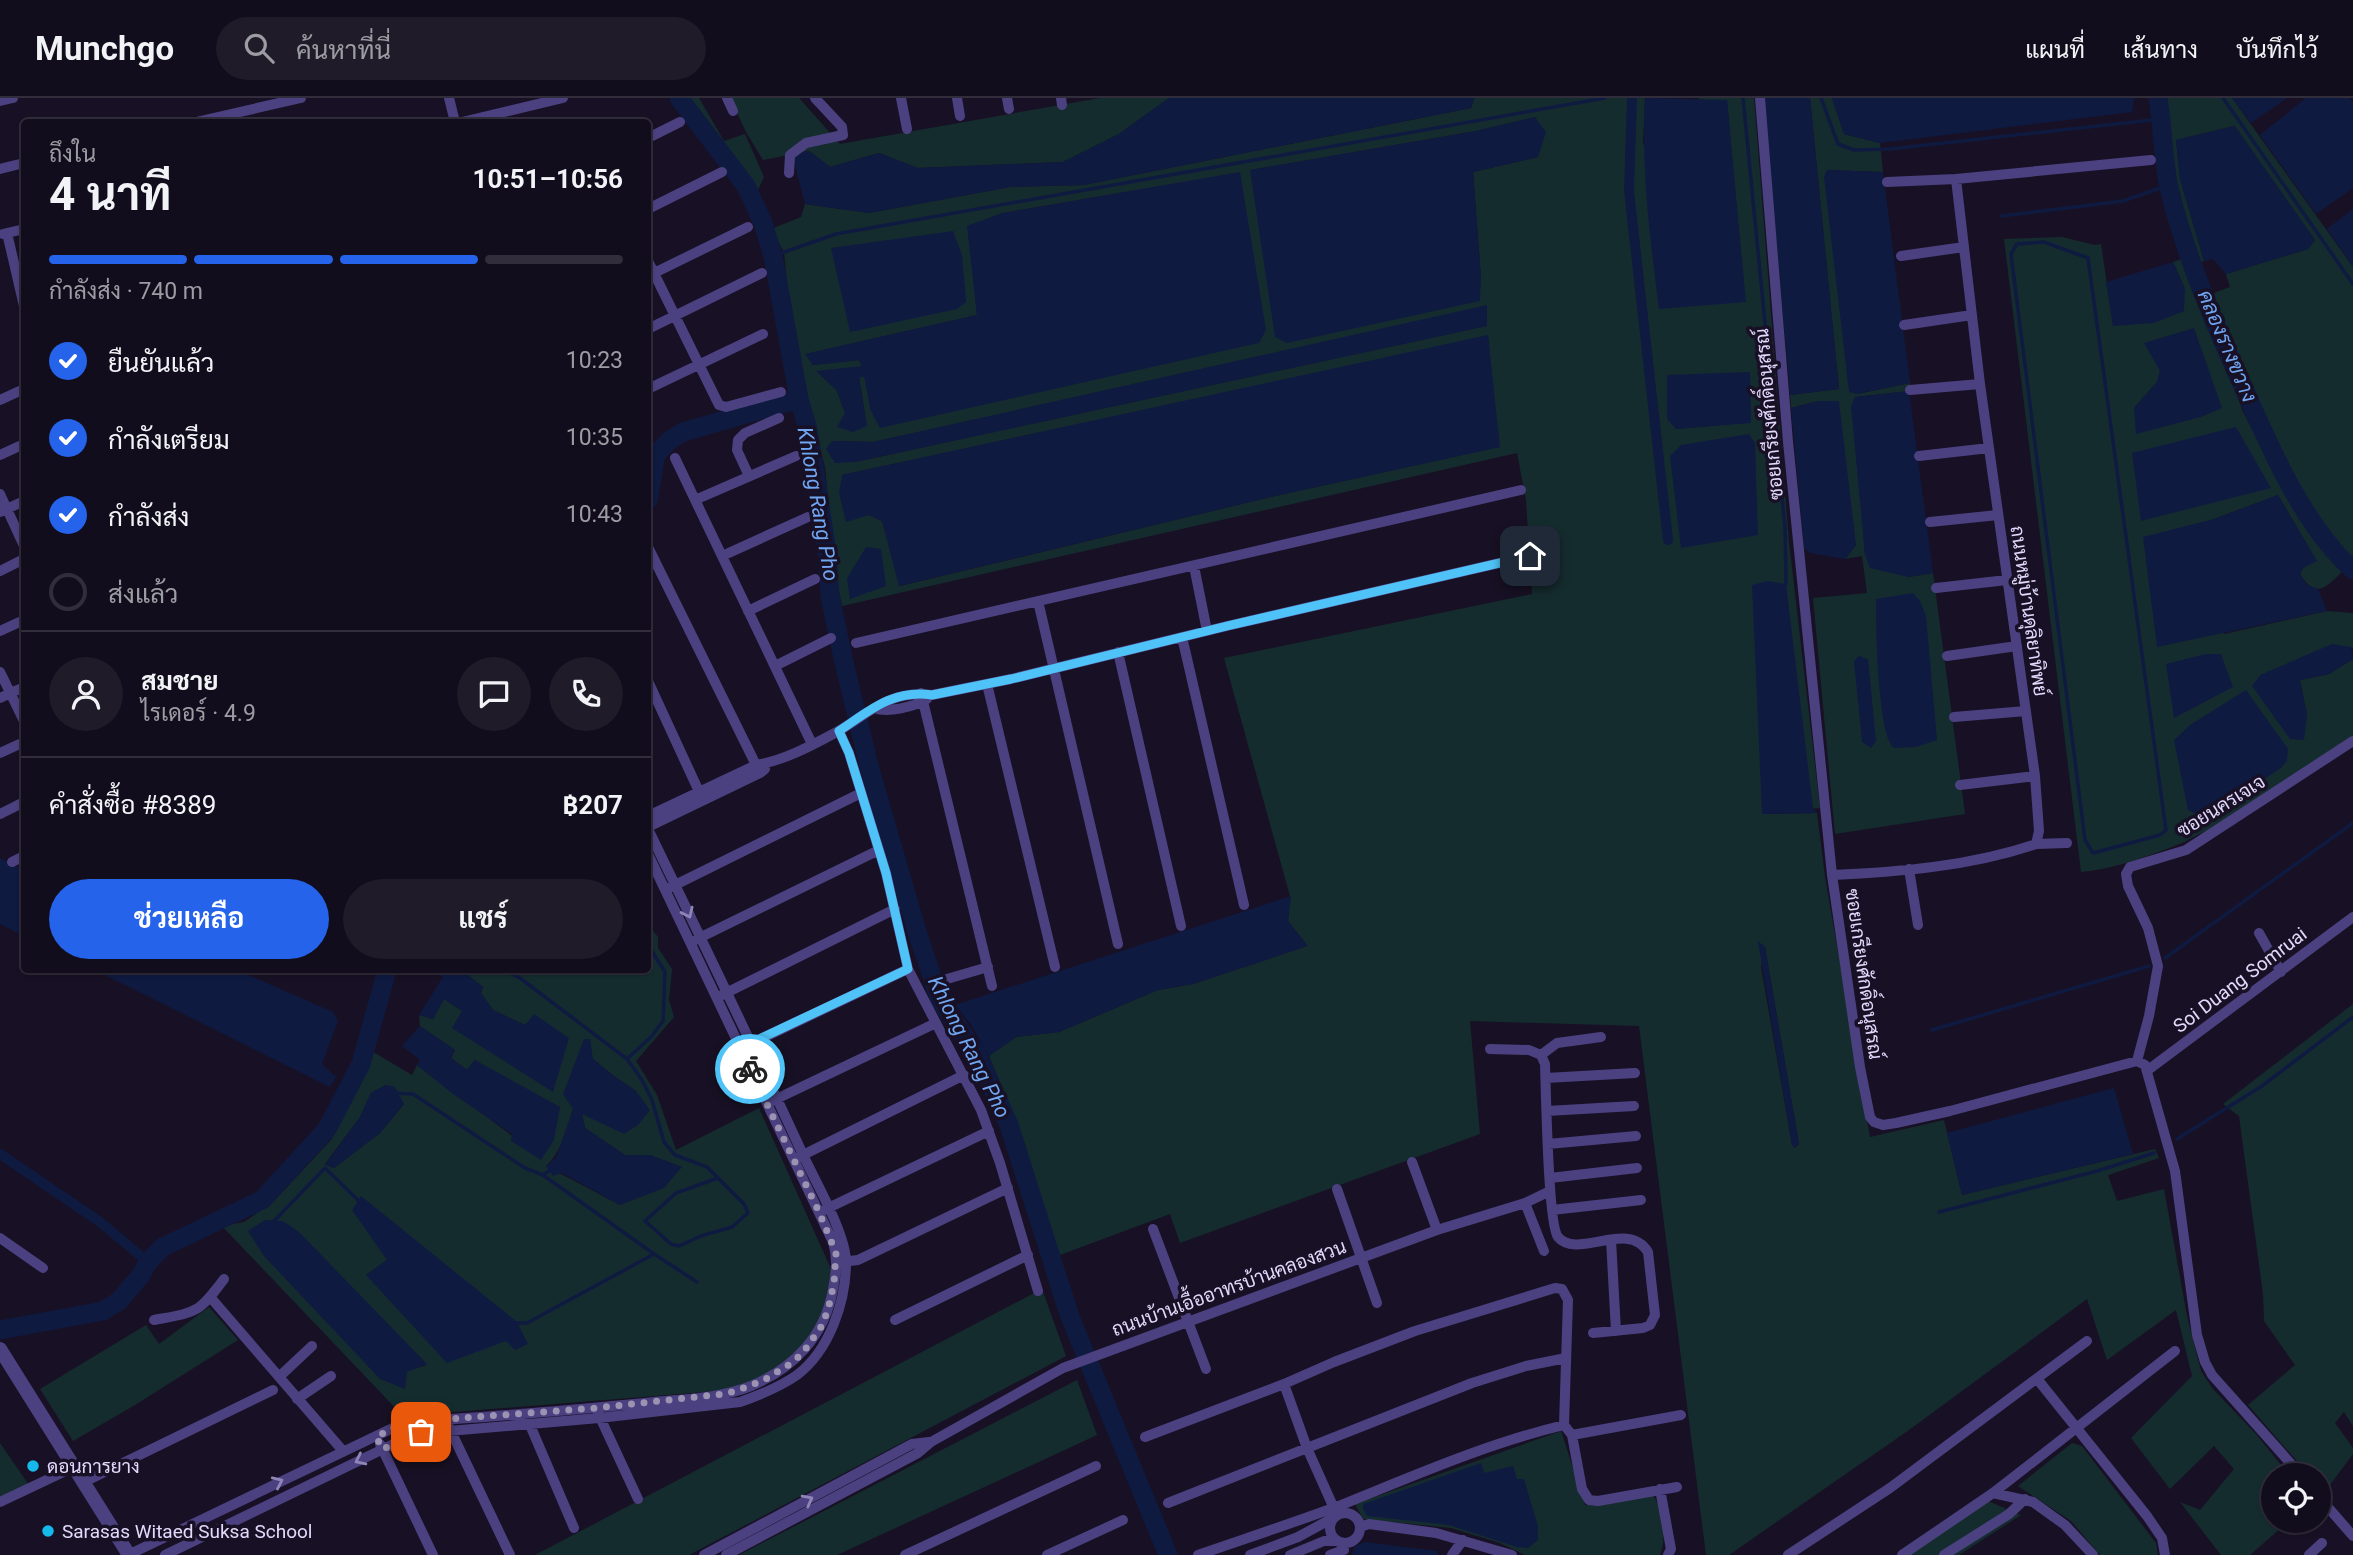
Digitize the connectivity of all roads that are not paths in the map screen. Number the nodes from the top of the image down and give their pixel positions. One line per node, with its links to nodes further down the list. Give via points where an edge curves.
1 (13, 98): 10 (street)
2 (301, 98): 13 (street)
3 (449, 98): 14 (street)
4 (563, 98): 15 (street)
5 (727, 98): 11 (street)
6 (815, 98): 23 (street, via 842,127 843,135 802,145 790,155)
7 (901, 98): 17 (street)
8 (957, 98): 12 (street)
9 (1760, 98): 118 (street, ซอยเกรียงศักดิ์อนุสรณ์, via 1788,442)
10 (0, 101)
11 (733, 111)
12 (960, 116)
13 (226, 119)
14 (454, 119)
15 (475, 119)
16 (680, 122): 18 (street)
17 (907, 129)
18 (651, 136)
19 (2151, 160): 24 (street)
20 (21, 164): 21 (street)
21 (0, 169)
22 (722, 172): 26 (street)
23 (789, 173)
24 (1956, 178): 25 (street); 30 (street, ถนนหมู่บ้านดุลิยาทิพย์)
25 (1887, 182)
26 (651, 208)
27 (748, 227): 33 (street)
28 (21, 230): 29 (street)
29 (4, 234): 35 (street)
30 (1965, 247): 31 (street); 36 (street, ถนนหมู่บ้านดุลิยาทิพย์)
31 (1901, 256)
32 (762, 273): 37 (street)
33 (651, 274)
34 (651, 276): 37 (street)
35 (21, 295)
36 (1972, 315): 38 (street); 42 (street, ถนนหมู่บ้านดุลิยาทิพย์)
37 (674, 317): 39 (street); 41 (street)
38 (1904, 325)
39 (651, 328)
40 (763, 334): 41 (street)
41 (699, 365): 43 (street); 46 (street, via 722,407)
42 (1980, 384): 45 (street); 50 (street, ถนนหมู่บ้านดุลิยาทิพย์)
43 (651, 388)
44 (21, 390): 47 (street)
45 (1910, 390)
46 (781, 392)
47 (0, 400)
48 (779, 418): 55 (street, via 737,440)
49 (21, 444): 51 (street)
50 (1989, 448): 53 (street); 61 (street, ถนนหมู่บ้านดุลิยาทิพย์)
51 (0, 455)
52 (796, 456): 55 (street)
53 (1919, 456)
54 (675, 458): 58 (street)
55 (749, 476): 58 (street)
56 (1521, 490): 69 (street)
57 (0, 494): 60 (street)
58 (695, 500): 66 (street)
59 (21, 502): 60 (street)
60 (3, 510): 64 (street)
61 (1998, 515): 63 (street); 72 (street, ถนนหมู่บ้านดุลิยาทิพย์)
62 (808, 517): 66 (street)
63 (1930, 522)
64 (21, 541)
65 (651, 553): 101 (street)
66 (722, 556): 75 (street)
67 (1530, 556): 78 (street)
68 (21, 560): 70 (street)
69 (1194, 565): 74 (street); 78 (street)
70 (0, 570)
71 (815, 579): 75 (street)
72 (2007, 580): 73 (street); 82 (street, ถนนหมู่บ้านดุลิยาทิพย์)
73 (1936, 588)
74 (1038, 601): 81 (street); 86 (street)
75 (748, 611): 85 (street)
76 (21, 621): 77 (street)
77 (0, 631)
78 (1207, 631): 79 (street)
79 (1182, 637): 83 (street); 120 (street)
80 (831, 638): 85 (street)
81 (856, 643)
82 (2017, 646): 84 (street); 93 (street, ถนนหมู่บ้านดุลิยาทิพย์)
83 (1118, 652): 86 (street); 124 (street)
84 (1947, 656)
85 (775, 666): 99 (street)
86 (1054, 667): 88 (street); 127 (street)
87 (0, 672): 91 (street)
88 (987, 684): 92 (street); 129 (street)
89 (21, 688): 91 (street)
90 (651, 688): 105 (street)
91 (5, 696): 94 (street)
92 (926, 696): 96 (street, via 884,711 868,710); 128 (street)
93 (2026, 711): 95 (street); 102 (street, ถนนหมู่บ้านดุลิยาทิพย์)
94 (21, 717)
95 (1954, 717)
96 (841, 729): 99 (street); 104 (street)
97 (2353, 741): 140 (street, ซอยนครเจเจ, via 2186,850 2130,867 2126,874 2129,886 2148,928 2158,966)
98 (21, 743): 100 (street)
99 (812, 744): 101 (street)
100 (0, 752)
101 (758, 769): 105 (street)
102 (2035, 776): 103 (street); 112 (street, ถนนหมู่บ้านดุลิยาทิพย์)
103 (1960, 785)
104 (861, 793): 113 (street); 119 (street)
105 (701, 796): 108 (street); 109 (street)
106 (21, 804): 107 (street)
107 (0, 814)
108 (651, 815)
109 (651, 826)
110 (651, 836): 119 (street)
111 (2067, 843): 112 (street)
112 (2036, 844): 117 (street)
113 (879, 850): 121 (street); 126 (street)
114 (21, 858): 116 (street)
115 (651, 860): 119 (street)
116 (12, 862)
117 (1909, 869): 118 (street); 123 (street)
118 (1832, 874): 140 (street, ซอยเกรียงศักดิ์อนุสรณ์, via 1860,1067 1874,1122 1883,1125 1950,1111)
119 (669, 887): 126 (street)
120 (1244, 905)
121 (895, 909): 130 (street); 134 (street)
122 (2353, 918): 131 (street, Soi Duang Somruai)
123 (1918, 925)
124 (1181, 926)
125 (2259, 933): 131 (street)
126 (695, 941): 134 (street)
127 (1118, 944)
128 (988, 967): 132 (street); 133 (street)
129 (1055, 967)
130 (908, 969): 135 (street); 137 (street)
131 (2281, 972): 141 (street, Soi Duang Somruai)
132 (947, 979)
133 (992, 986)
134 (721, 995): 137 (street)
135 (936, 1023): 143 (street); 145 (street)
136 (1601, 1037): 139 (street, via 1557,1043)
137 (745, 1046): 145 (street)
138 (1490, 1049): 139 (street, via 1529,1050)
139 (1541, 1055): 144 (street)
140 (2137, 1061): 141 (street)
141 (2148, 1070): 204 (street, via 2175,1171 2204,1362)
142 (1635, 1073): 144 (street)
143 (964, 1075): 148 (street); 151 (street)
144 (1546, 1078): 147 (street)
145 (772, 1101): 151 (street)
146 (1634, 1106): 147 (street)
147 (1547, 1111): 150 (street)
148 (989, 1131): 155 (street); 160 (street)
149 (1636, 1136): 150 (street)
150 (1548, 1144): 154 (street)
151 (799, 1158): 160 (street)
152 (1412, 1162): 163 (street)
153 (1637, 1168): 154 (street)
154 (1550, 1178): 157 (street)
155 (1008, 1188): 167 (street); 169 (street, via 858,1260)
156 (1337, 1189): 168 (street)
157 (1550, 1191): 159 (street, ถนนบ้านเอื้ออาทรบ้านคลองสวน); 161 (street)
158 (1641, 1200): 161 (street)
159 (1525, 1203): 163 (street, ถนนบ้านเอื้ออาทรบ้านคลองสวน); 166 (street)
160 (824, 1210): 169 (street, via 845,1250)
161 (1552, 1210): 165 (street, via 1553,1225 1565,1242)
162 (1153, 1229): 177 (street)
163 (1437, 1230): 168 (street, ถนนบ้านเอื้ออาทรบ้านคลองสวน)
164 (0, 1238): 170 (street)
165 (1612, 1240): 178 (street); 178 (street, via 1629,1238 1648,1252 1655,1315 1643,1328)
166 (1544, 1251)
167 (1028, 1255): 172 (street); 176 (street)
168 (1363, 1259): 174 (street); 177 (street, ถนนบ้านเอื้ออาทรบ้านคลองสวน)
169 (842, 1262): 192 (street, via 828,1337 806,1367 788,1381 727,1404)
170 (43, 1268)
171 (224, 1279): 173 (street)
172 (1038, 1291)
173 (211, 1298): 175 (street, via 195,1311); 187 (street)
174 (1377, 1303)
175 (154, 1320)
176 (895, 1320)
177 (1189, 1323): 185 (street); 222 (street, ถนนบ้านเอื้ออาทรบ้านคลองสวน, via 1063,1368 931,1442 912,1444)
178 (1616, 1331): 179 (street)
179 (1592, 1333)
180 (2087, 1341): 188 (street)
181 (312, 1346): 187 (street)
182 (0, 1349): 206 (street)
183 (2175, 1351): 197 (street)
184 (1566, 1358): 189 (street, via 1567,1300 1562,1289 1555,1288 1415,1331); 196 (street); 201 (street, via 1472,1383)
185 (1206, 1369)
186 (331, 1376): 191 (street)
187 (279, 1377): 191 (street)
188 (2038, 1380): 197 (street); 243 (street, via 1861,1509)
189 (1284, 1384): 200 (street); 201 (street)
190 (272, 1390): 207 (street)
191 (297, 1399): 203 (street)
192 (597, 1413): 194 (street); 212 (street)
193 (1681, 1415): 198 (street)
194 (527, 1419): 195 (street); 221 (street)
195 (448, 1425): 199 (street, via 410,1423); 202 (street); 232 (street)
196 (1563, 1425): 198 (street); 218 (street, via 1431,1468)
197 (2078, 1428): 210 (street); 247 (street, via 2155,1527)
198 (1572, 1435): 209 (street, via 1582,1489 1589,1500)
199 (376, 1437): 202 (street); 203 (street)
200 (1144, 1437)
201 (1307, 1448): 215 (street); 218 (street)
202 (383, 1449): 216 (street, one-way to 216); 231 (street)
203 (343, 1451): 211 (street, one-way to 203)
204 (2290, 1463)
205 (1096, 1465): 228 (street)
206 (75, 1467): 207 (street); 214 (street)
207 (84, 1482): 229 (street)
208 (1678, 1487): 209 (street)
209 (1660, 1489): 242 (street, via 1671,1549)
210 (1993, 1493): 213 (street); 244 (street)
211 (248, 1496): 216 (street); 229 (street)
212 (638, 1499)
213 (2025, 1499): 227 (street, via 2053,1515); 245 (street)
214 (0, 1502)
215 (1168, 1503)
216 (255, 1511): 230 (street)
217 (2331, 1511): 223 (street)
218 (1335, 1514): 220 (street, via 1348,1513); 226 (street, via 1330,1531); 236 (street); 237 (street, via 1298,1537)
219 (1124, 1520): 235 (street)
220 (1360, 1527): 224 (street, via 1369,1524); 226 (street, via 1355,1540)
221 (574, 1528)
222 (761, 1531): 233 (street, ถนนบ้านเอื้ออาทรบ้านคลองสวน); 234 (street, ถนนบ้านเอื้ออาทรบ้านคลองสวน)
223 (2353, 1536)
224 (1463, 1540): 240 (street); 241 (street)
225 (2322, 1543): 248 (street)
226 (1343, 1547): 238 (street, via 1324,1541); 239 (street)
227 (2090, 1551): 246 (street)
228 (907, 1554)
229 (129, 1555)
230 (165, 1555)
231 (433, 1555)
232 (510, 1555)
233 (704, 1555)
234 (726, 1555)
235 (1047, 1555)
236 (1198, 1555)
237 (1250, 1555)
238 (1290, 1555)
239 (1330, 1555)
240 (1452, 1555)
241 (1512, 1555)
242 (1668, 1555)
243 (1788, 1555)
244 (1902, 1555)
245 (1944, 1555)
246 (2075, 1555)
247 (2165, 1555)
248 (2309, 1555)

